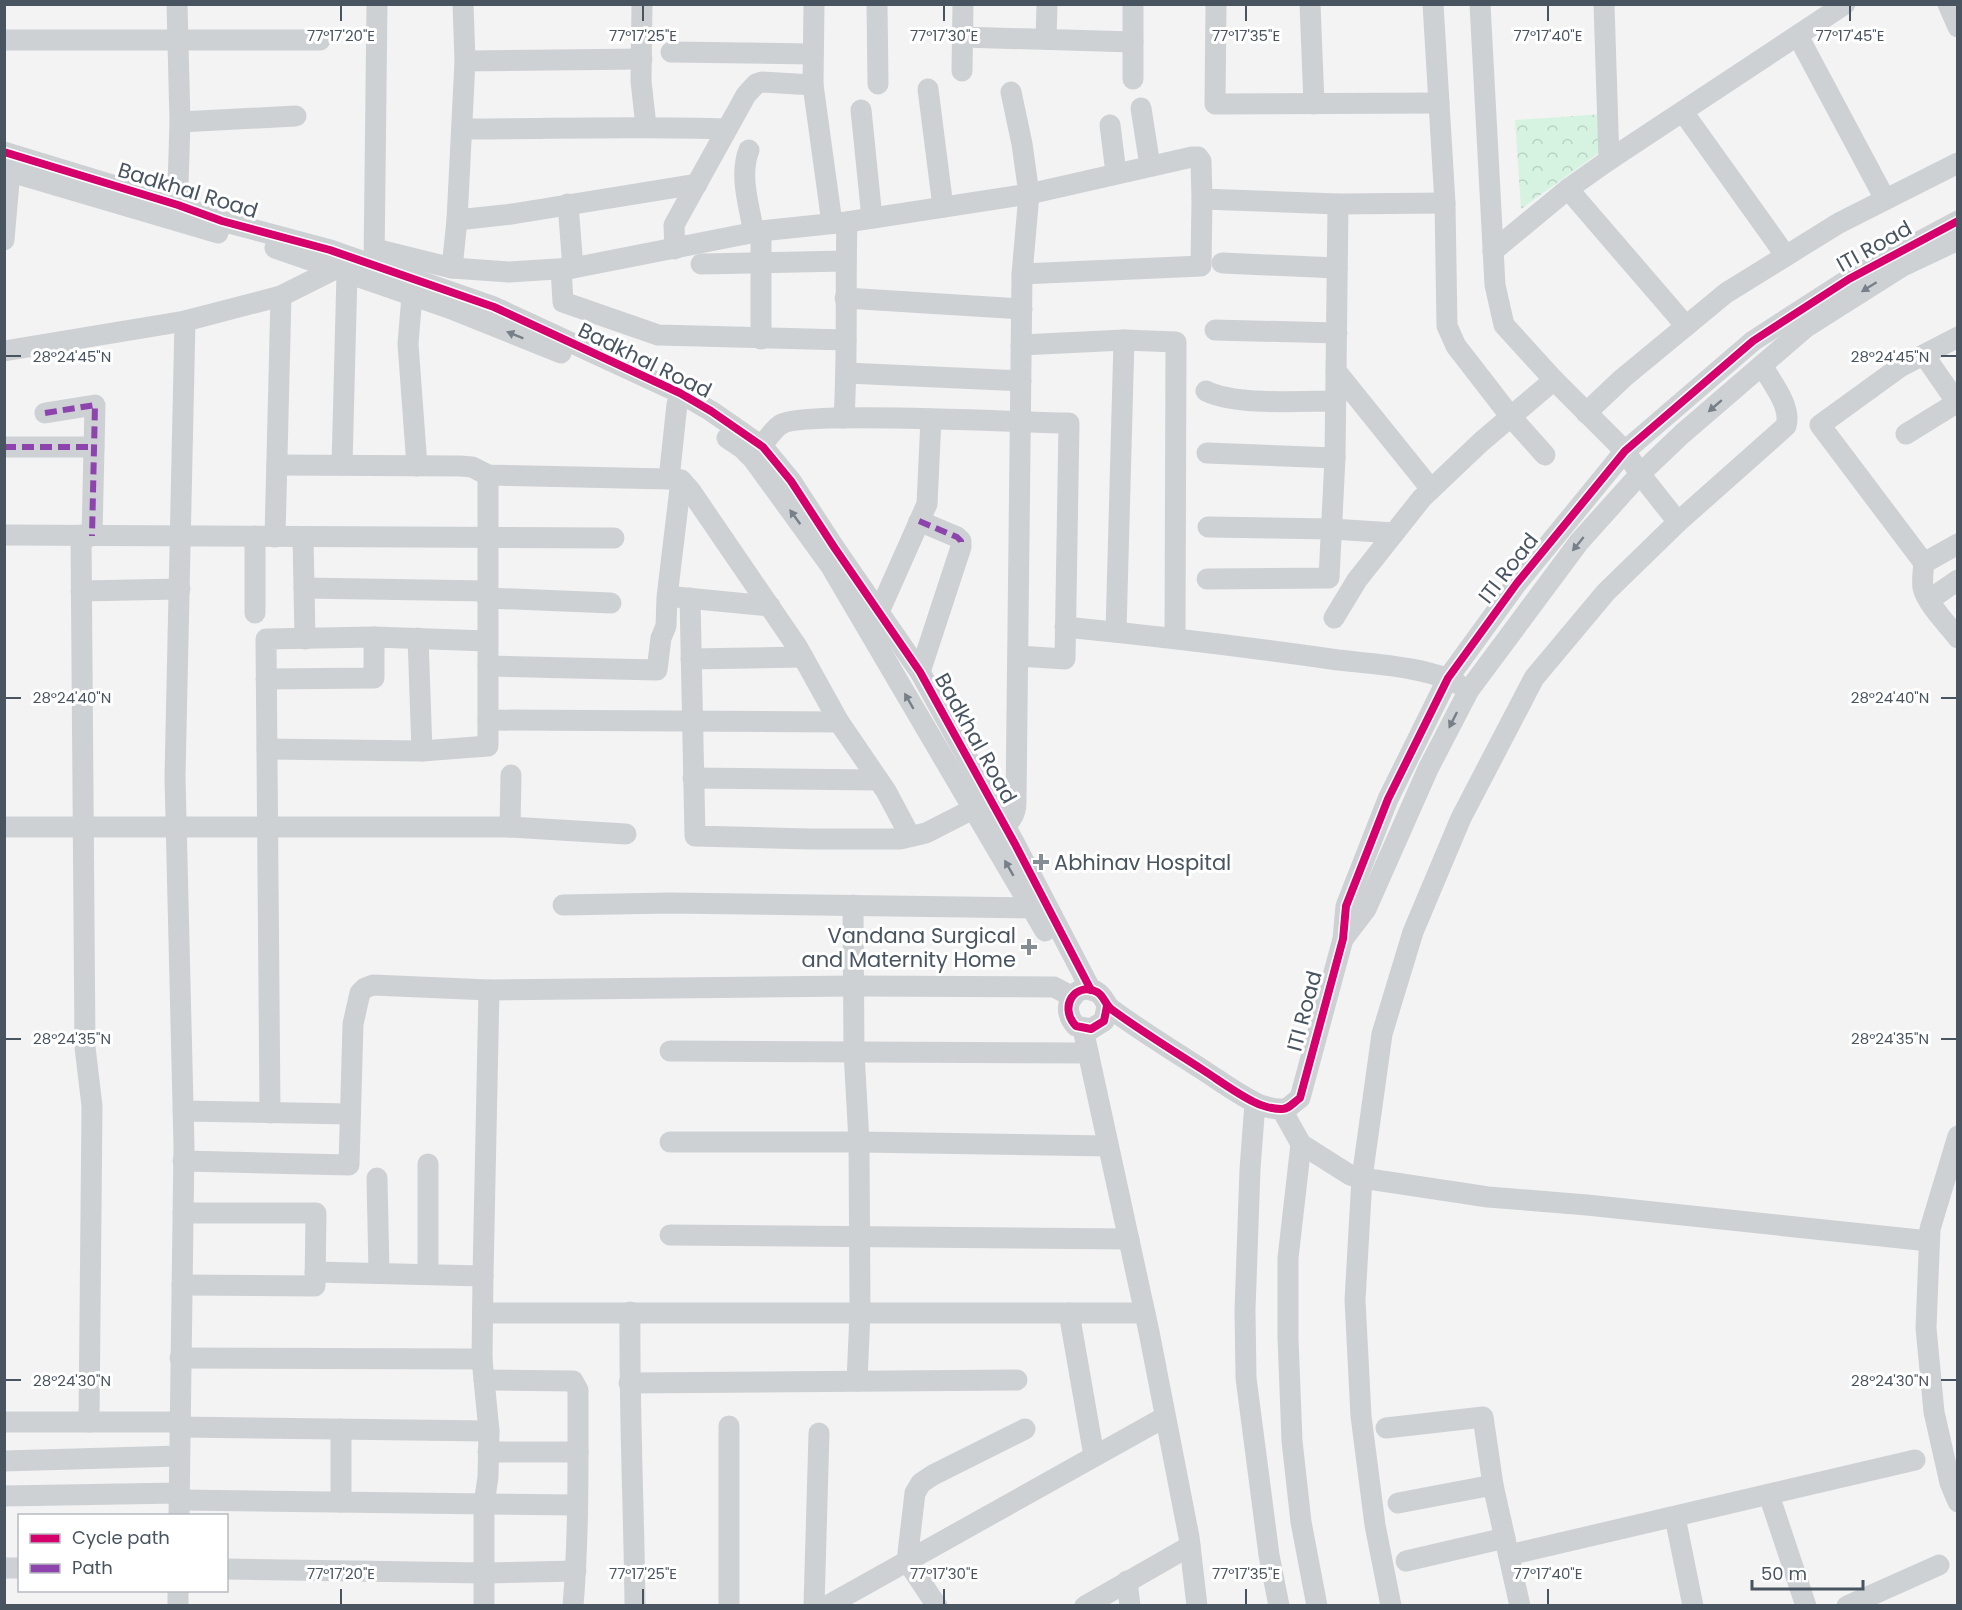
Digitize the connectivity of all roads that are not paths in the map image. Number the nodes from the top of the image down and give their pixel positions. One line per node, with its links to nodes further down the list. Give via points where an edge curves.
1 (177, 4): 23 (street)
2 (377, 4): 77 (street)
3 (463, 4): 29 (street)
4 (642, 4): 28 (street)
5 (814, 4): 27 (street)
6 (877, 4): 32 (street)
7 (963, 4): 20 (street)
8 (1047, 4): 21 (street)
9 (1133, 4): 25 (street)
10 (1216, 4): 37 (street, via 1215,104)
11 (1310, 4): 37 (street)
12 (1433, 4): 36 (street)
13 (1480, 4): 71 (street)
14 (1604, 4): 48 (street)
15 (1845, 4): 17 (street)
16 (1948, 4): 18 (street)
17 (1820, 12): 19 (street)
18 (1958, 27)
19 (1798, 36): 40 (street); 57 (street)
20 (962, 37): 21 (street); 30 (street)
21 (1046, 39): 25 (street)
22 (4, 40): 23 (street)
23 (179, 40): 24 (street); 42 (street)
24 (320, 40)
25 (1133, 42): 31 (street)
26 (670, 52): 27 (street)
27 (813, 54): 33 (street)
28 (642, 59): 29 (street); 44 (street)
29 (465, 60): 45 (street)
30 (962, 71)
31 (1133, 79)
32 (878, 84)
33 (813, 85): 46 (street, via 756,84); 66 (street)
34 (928, 89): 61 (street)
35 (1011, 92): 55 (street)
36 (1439, 103): 37 (street); 58 (street)
37 (1314, 104)
38 (1141, 108): 51 (street)
39 (861, 110): 63 (street)
40 (1683, 112): 48 (street); 72 (street)
41 (296, 116): 42 (street)
42 (180, 122): 62 (street)
43 (1110, 125): 52 (street)
44 (646, 126): 45 (street); 46 (street)
45 (462, 129): 64 (street)
46 (727, 129): 53 (street)
47 (749, 150): 67 (street, via 744,162)
48 (1610, 160): 54 (street)
49 (1958, 162): 57 (street)
50 (6, 164): 62 (street, Badkhal Road); 68 (street)
51 (1150, 166): 52 (street); 56 (street, via 1198,157)
52 (1116, 173): 55 (street)
53 (697, 184): 59 (street); 70 (street, via 674,225)
54 (1568, 189): 71 (street); 88 (street)
55 (1029, 194): 61 (street); 82 (street)
56 (1202, 199): 60 (street); 82 (street, via 1200,266)
57 (1885, 199): 72 (street)
58 (1445, 203): 60 (street); 109 (street, via 1447,326 1456,346)
59 (568, 204): 64 (street); 80 (street)
60 (1338, 204): 79 (street)
61 (943, 207): 63 (street)
62 (177, 213): 77 (street, Badkhal Road, via 222,220); 81 (street, Badkhal Road)
63 (872, 218): 66 (street)
64 (457, 220): 78 (street)
65 (1958, 221): 116 (street, ITI Road, via 1849,279 1753,341)
66 (839, 223): 67 (street); 73 (street)
67 (757, 232): 70 (street); 74 (street)
68 (4, 240)
69 (1958, 240): 98 (street, ITI Road, one-way to 98, via 1903,266 1815,322)
70 (675, 249): 80 (street)
71 (1493, 251): 101 (street, via 1495,285 1504,325)
72 (1786, 256): 88 (street, via 1726,294)
73 (846, 261): 74 (street); 85 (street)
74 (761, 263): 76 (street); 92 (street)
75 (1222, 263): 79 (street)
76 (701, 264)
77 (374, 265): 78 (street); 81 (street, Badkhal Road); 83 (street, Badkhal Road); 117 (street, Badkhal Road, via 494,306 680,393 711,411)
78 (452, 268): 80 (street, via 509,272)
79 (1337, 268): 90 (street)
80 (567, 269): 92 (street, via 563,302 658,335)
81 (341, 271): 84 (street); 122 (street)
82 (1022, 274): 86 (street)
83 (412, 295): 106 (street, Badkhal Road, one-way to 83, via 620,377); 123 (street, via 408,344)
84 (281, 296): 87 (street); 121 (street)
85 (845, 298): 86 (street); 93 (street)
86 (1022, 309): 95 (street)
87 (185, 321): 96 (street); 135 (street)
88 (1686, 326): 108 (street)
89 (1215, 330): 90 (street)
90 (1337, 333): 99 (street)
91 (1958, 337): 97 (street)
92 (761, 339): 93 (street)
93 (846, 340): 100 (street)
94 (1124, 340): 95 (street); 159 (street); 162 (street, via 1186,341)
95 (1021, 345): 102 (street)
96 (4, 351)
97 (1924, 355): 105 (street); 141 (street, via 1820,425)
98 (1762, 365): 124 (street, ITI Road, one-way to 124); 129 (street, via 1785,406 1786,426)
99 (1336, 371): 104 (street); 127 (street)
100 (847, 373): 102 (street); 110 (street)
101 (1554, 380): 108 (street); 109 (street)
102 (1021, 381): 112 (street)
103 (1206, 391): 104 (street, via 1235,400)
104 (1336, 401): 120 (street)
105 (1957, 402): 113 (street)
106 (677, 404): 117 (street, Badkhal Road, via 742,448); 126 (street)
107 (45, 413): 115 (street, via 95,405)
108 (1586, 413): 116 (street)
109 (1511, 417): 119 (street); 127 (street)
110 (844, 418): 111 (street); 117 (street, via 781,424)
111 (931, 419): 112 (street); 128 (street, via 927,504)
112 (1021, 423): 158 (street, via 1069,423); 167 (street)
113 (1906, 434)
114 (4, 447): 115 (street)
115 (94, 447): 134 (street)
116 (1625, 451): 124 (street); 172 (street, ITI Road, via 1517,583)
117 (758, 453): 155 (street, Badkhal Road, via 791,481); 160 (street, Badkhal Road, one-way to 117)
118 (1207, 453): 120 (street)
119 (1545, 455)
120 (1335, 458): 131 (street)
121 (277, 465): 122 (street); 136 (street)
122 (342, 465): 123 (street)
123 (417, 466): 125 (street, via 472,466)
124 (1640, 474): 129 (street); 174 (street, ITI Road, one-way to 174, via 1579,542)
125 (488, 475): 126 (street); 138 (street)
126 (675, 479): 150 (street); 154 (street, via 690,490)
127 (1431, 489): 132 (street)
128 (919, 521): 155 (street); 171 (street, via 961,542)
129 (1678, 522): 217 (street, via 1606,592 1534,678 1461,818 1413,932 1382,1034)
130 (1208, 527): 131 (street)
131 (1332, 529): 132 (street); 142 (street)
132 (1394, 533): 145 (street)
133 (4, 535): 134 (street)
134 (86, 536): 135 (street); 148 (street)
135 (182, 536): 136 (street); 147 (street)
136 (265, 536): 137 (street); 156 (street)
137 (303, 537): 138 (street); 146 (street)
138 (486, 537): 139 (street); 149 (street)
139 (614, 538)
140 (1958, 544): 141 (street)
141 (1924, 563): 152 (street, via 1923,589)
142 (1329, 578): 143 (street); 145 (street)
143 (1207, 579)
144 (1958, 579): 152 (street)
145 (1357, 580): 157 (street)
146 (304, 588): 149 (street); 165 (street)
147 (180, 589): 148 (street); 184 (street)
148 (81, 591): 186 (street)
149 (487, 595): 153 (street); 166 (street)
150 (667, 597): 151 (street); 170 (street, via 657,670)
151 (690, 598): 154 (street); 169 (street)
152 (1929, 600): 164 (street)
153 (611, 603)
154 (770, 606): 168 (street)
155 (879, 612): 160 (street); 171 (street, Badkhal Road)
156 (255, 614)
157 (1334, 618)
158 (1065, 627): 159 (street); 167 (street, via 1065,659)
159 (1116, 632): 162 (street)
160 (870, 633): 183 (street, Badkhal Road, one-way to 160)
161 (374, 637): 163 (street); 165 (street); 173 (street, via 374,678)
162 (1175, 637): 172 (street)
163 (418, 638): 166 (street); 179 (street)
164 (1958, 638)
165 (305, 639): 173 (street, via 266,639)
166 (487, 641): 170 (street)
167 (1018, 656): 189 (street, via 1016,812)
168 (803, 657): 169 (street); 177 (street)
169 (691, 659): 176 (street)
170 (488, 666): 175 (street)
171 (920, 672): 189 (street, Badkhal Road)
172 (1448, 678): 174 (street); 195 (street, ITI Road, via 1388,799 1346,906)
173 (266, 679): 178 (street)
174 (1469, 690): 195 (street, ITI Road, one-way to 195, via 1428,769 1366,909)
175 (488, 720): 176 (street); 179 (street, via 488,746)
176 (692, 721): 177 (street); 181 (street)
177 (839, 722): 182 (street)
178 (267, 749): 179 (street); 187 (street)
179 (422, 751)
180 (511, 775): 188 (street)
181 (693, 778): 182 (street); 191 (street, via 695,836)
182 (878, 780): 191 (street)
183 (973, 809): 189 (street, Badkhal Road); 191 (street, via 926,833)
184 (176, 826): 186 (street); 187 (street); 206 (street)
185 (4, 827): 186 (street)
186 (83, 827): 240 (street, via 85,1047 92,1106)
187 (268, 827): 188 (street); 207 (street)
188 (510, 827): 190 (street)
189 (998, 833): 194 (street, Badkhal Road, one-way to 189); 198 (street, Badkhal Road)
190 (626, 834)
191 (910, 836)
192 (563, 905): 193 (street)
193 (853, 905): 194 (street); 196 (street)
194 (1031, 908): 198 (street, Badkhal Road)
195 (1343, 939): 205 (street, ITI Road)
196 (854, 986): 197 (street); 198 (street, via 1054,987); 202 (street)
197 (489, 990): 208 (street, via 392,985 365,988 360,993 353,1024); 226 (street)
198 (1081, 993): 199 (street, via 1099,993); 200 (street, via 1068,1005 1068,1014)
199 (1107, 1006): 200 (street, via 1099,1026); 204 (street)
200 (1083, 1029): 203 (street)
201 (670, 1051): 202 (street)
202 (854, 1052): 203 (street); 211 (street)
203 (1088, 1053): 213 (street)
204 (1256, 1103): 205 (street); 283 (street, via 1245,1310 1246,1378 1269,1554)
205 (1291, 1104): 212 (street)
206 (183, 1111): 207 (street); 214 (street)
207 (270, 1113): 208 (street)
208 (350, 1114): 214 (street, via 349,1165)
209 (1958, 1136): 222 (street)
210 (670, 1142): 211 (street)
211 (859, 1142): 213 (street); 220 (street)
212 (1301, 1144): 217 (street, via 1350,1175); 284 (street, via 1288,1258 1289,1360 1301,1522)
213 (1108, 1146): 221 (street)
214 (183, 1161): 218 (street)
215 (429, 1164): 225 (street)
216 (377, 1178): 224 (street)
217 (1362, 1178): 222 (street, via 1488,1197); 285 (street, via 1355,1300 1361,1416 1375,1525)
218 (183, 1213): 223 (street, via 316,1213); 227 (street)
219 (670, 1234): 220 (street)
220 (859, 1235): 221 (street); 230 (street)
221 (1129, 1239): 232 (street)
222 (1929, 1241): 258 (street, via 1926,1328 1934,1412)
223 (315, 1272): 224 (street); 227 (street, via 315,1286)
224 (379, 1273): 225 (street)
225 (429, 1274): 226 (street)
226 (483, 1276): 229 (street)
227 (182, 1285): 233 (street)
228 (630, 1312): 229 (street); 230 (street); 237 (street)
229 (483, 1313): 234 (street)
230 (860, 1313): 231 (street); 236 (street)
231 (1069, 1313): 232 (street); 251 (street)
232 (1145, 1313): 238 (street)
233 (180, 1358): 234 (street); 241 (street)
234 (483, 1369): 246 (street); 249 (street, via 573,1381 578,1390)
235 (1017, 1380): 236 (street)
236 (856, 1381): 237 (street)
237 (629, 1383): 275 (street)
238 (1165, 1417): 251 (street); 264 (street)
239 (4, 1422): 240 (street)
240 (89, 1422): 241 (street)
241 (180, 1425): 244 (street); 250 (street)
242 (729, 1426): 276 (street)
243 (1386, 1428): 254 (street, via 1484,1417)
244 (341, 1429): 246 (street); 257 (street)
245 (1025, 1429): 266 (street, via 921,1483 915,1493)
246 (489, 1431): 248 (street)
247 (819, 1433): 277 (street)
248 (488, 1452): 249 (street); 261 (street)
249 (578, 1452): 262 (street)
250 (179, 1456): 253 (street); 259 (street)
251 (1094, 1456): 266 (street)
252 (1915, 1460): 255 (street)
253 (4, 1461)
254 (1493, 1485): 260 (street); 265 (street)
255 (1769, 1495): 263 (street); 288 (street)
256 (4, 1496): 259 (street)
257 (341, 1502): 259 (street); 261 (street)
258 (1958, 1502)
259 (179, 1503)
260 (1398, 1503)
261 (484, 1504): 262 (street); 271 (street)
262 (577, 1505): 270 (street)
263 (1675, 1517): 265 (street); 287 (street)
264 (1190, 1546): 272 (street); 282 (street)
265 (1507, 1547): 267 (street); 286 (street)
266 (907, 1561): 278 (street); 279 (street)
267 (1406, 1561)
268 (1939, 1565): 289 (street)
269 (228, 1569): 271 (street)
270 (576, 1571): 271 (street); 274 (street)
271 (484, 1574): 273 (street)
272 (1127, 1581): 280 (street); 281 (street)
273 (484, 1605)
274 (573, 1605)
275 (635, 1605)
276 (729, 1605)
277 (814, 1605)
278 (827, 1605)
279 (938, 1605)
280 (1085, 1605)
281 (1130, 1605)
282 (1197, 1605)
283 (1280, 1605)
284 (1317, 1605)
285 (1391, 1605)
286 (1520, 1605)
287 (1693, 1605)
288 (1806, 1605)
289 (1847, 1605)

